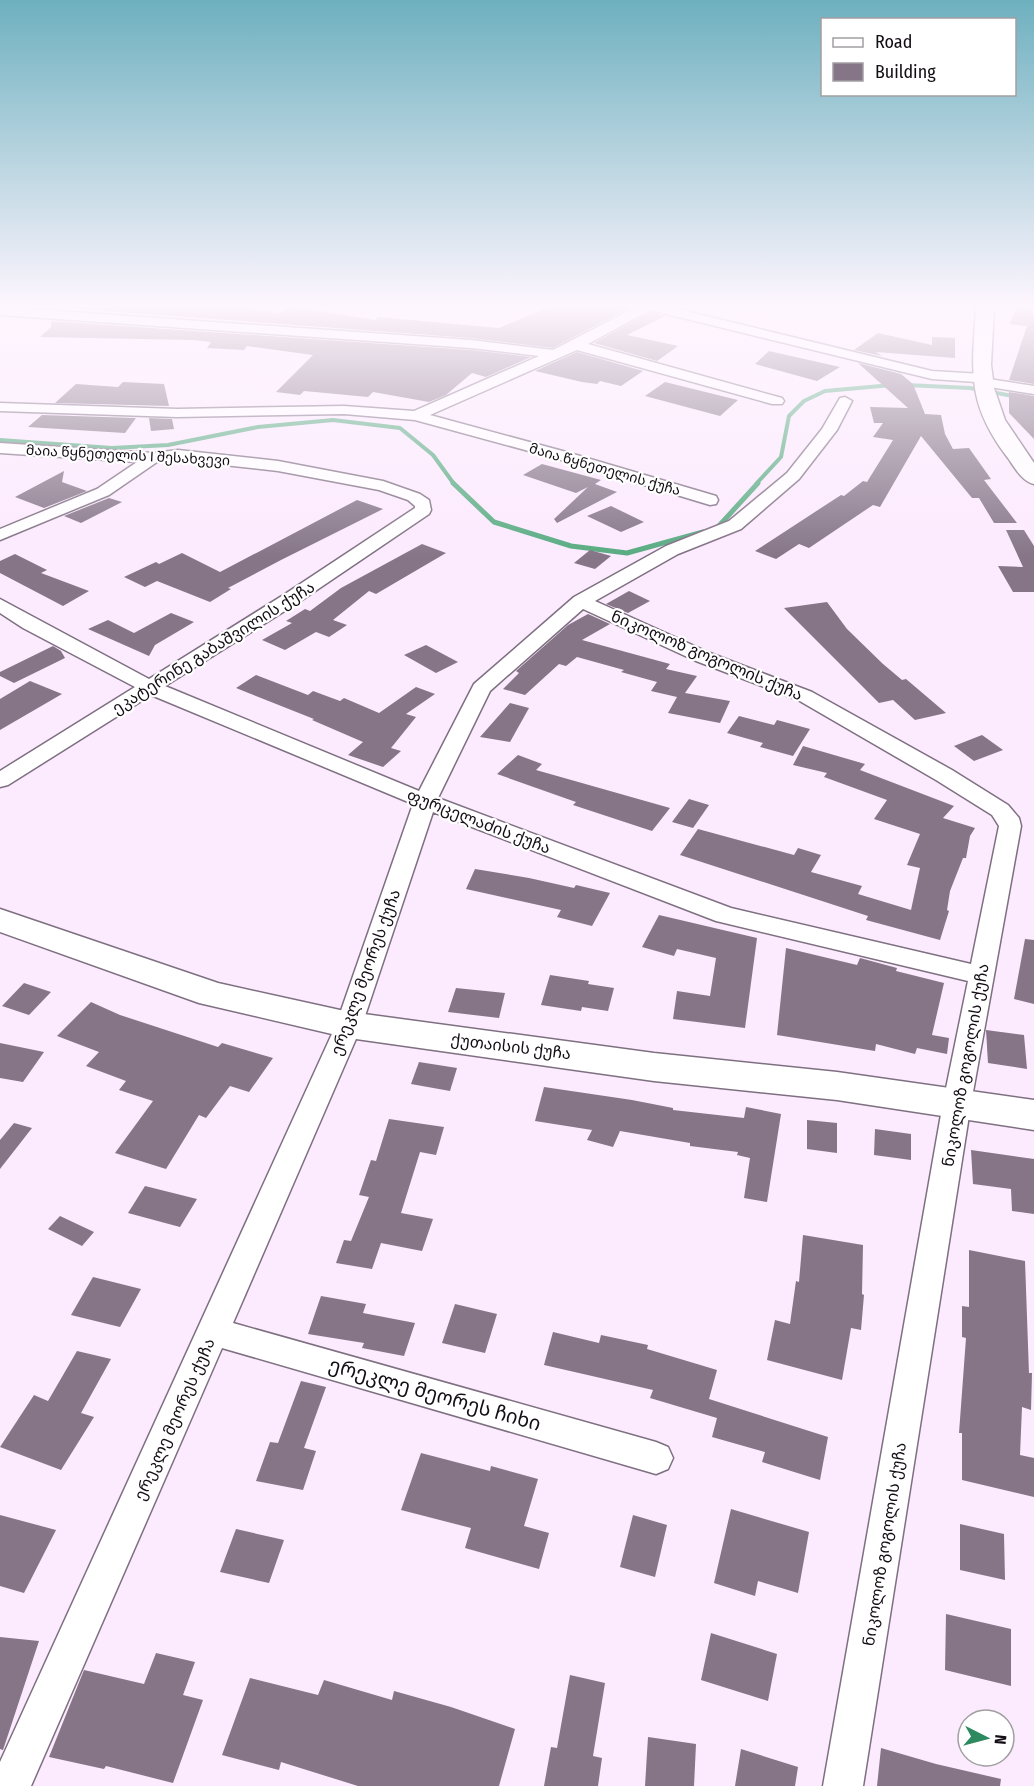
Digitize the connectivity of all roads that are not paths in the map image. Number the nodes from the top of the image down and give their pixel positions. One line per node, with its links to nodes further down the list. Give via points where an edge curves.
1 (473, 390): 9 (street)
2 (739, 390): 7 (street)
3 (982, 390): 5 (street)
4 (1026, 390): 5 (street)
5 (987, 392): 12 (street, via 1003,438)
6 (845, 400): 16 (street, ერეკლე მეორეს ქუჩა, via 829,430 794,476 735,525 672,550)
7 (777, 401)
8 (0, 407): 9 (street, მაია წყნეთელის ქუჩა, via 177,412 344,410)
9 (416, 416): 13 (street, მაია წყნეთელის ქუჩა)
10 (0, 448): 11 (street, მაია წყნეთელის I შესახვევი)
11 (153, 458): 14 (street, მაია წყნეთელის I შესახვევი, via 178,455 278,466 383,486 414,496 423,504); 15 (street, via 103,492)
12 (1034, 477)
13 (710, 500)
14 (423, 510): 18 (street, ეკატერინე გაბაშვილის ქუჩა)
15 (0, 535)
16 (581, 601): 20 (street, ერეკლე მეორეს ქუჩა, via 481,688); 22 (street, ნიკოლოზ გოგოლის ქუჩა, via 703,657 805,696 944,775 1008,818 1010,826)
17 (0, 605): 18 (street, ფურცელაძის ქუჩა)
18 (150, 687): 19 (street, ეკატერინე გაბაშვილის ქუჩა); 20 (street, ფურცელაძის ქუჩა)
19 (0, 780)
20 (424, 801): 22 (street, ფურცელაძის ქუჩა, via 725,915); 23 (street, ერეკლე მეორეს ქუჩა)
21 (0, 920): 23 (street, ქუთაისის ქუჩა, via 212,994)
22 (980, 975): 24 (street, ნიკოლოზ გოგოლის ქუჩა)
23 (349, 1025): 24 (street, ქუთაისის ქუჩა); 26 (street, ერეკლე მეორეს ქუჩა)
24 (957, 1103): 25 (street, ქუთაისის ქუჩა); 29 (street, ნიკოლოზ გოგოლის ქუჩა)
25 (1034, 1115)
26 (213, 1331): 27 (street, ერეკლე მეორეს ჩიხი); 28 (street, ერეკლე მეორეს ქუჩა)
27 (656, 1458)
28 (10, 1786)
29 (843, 1786)

